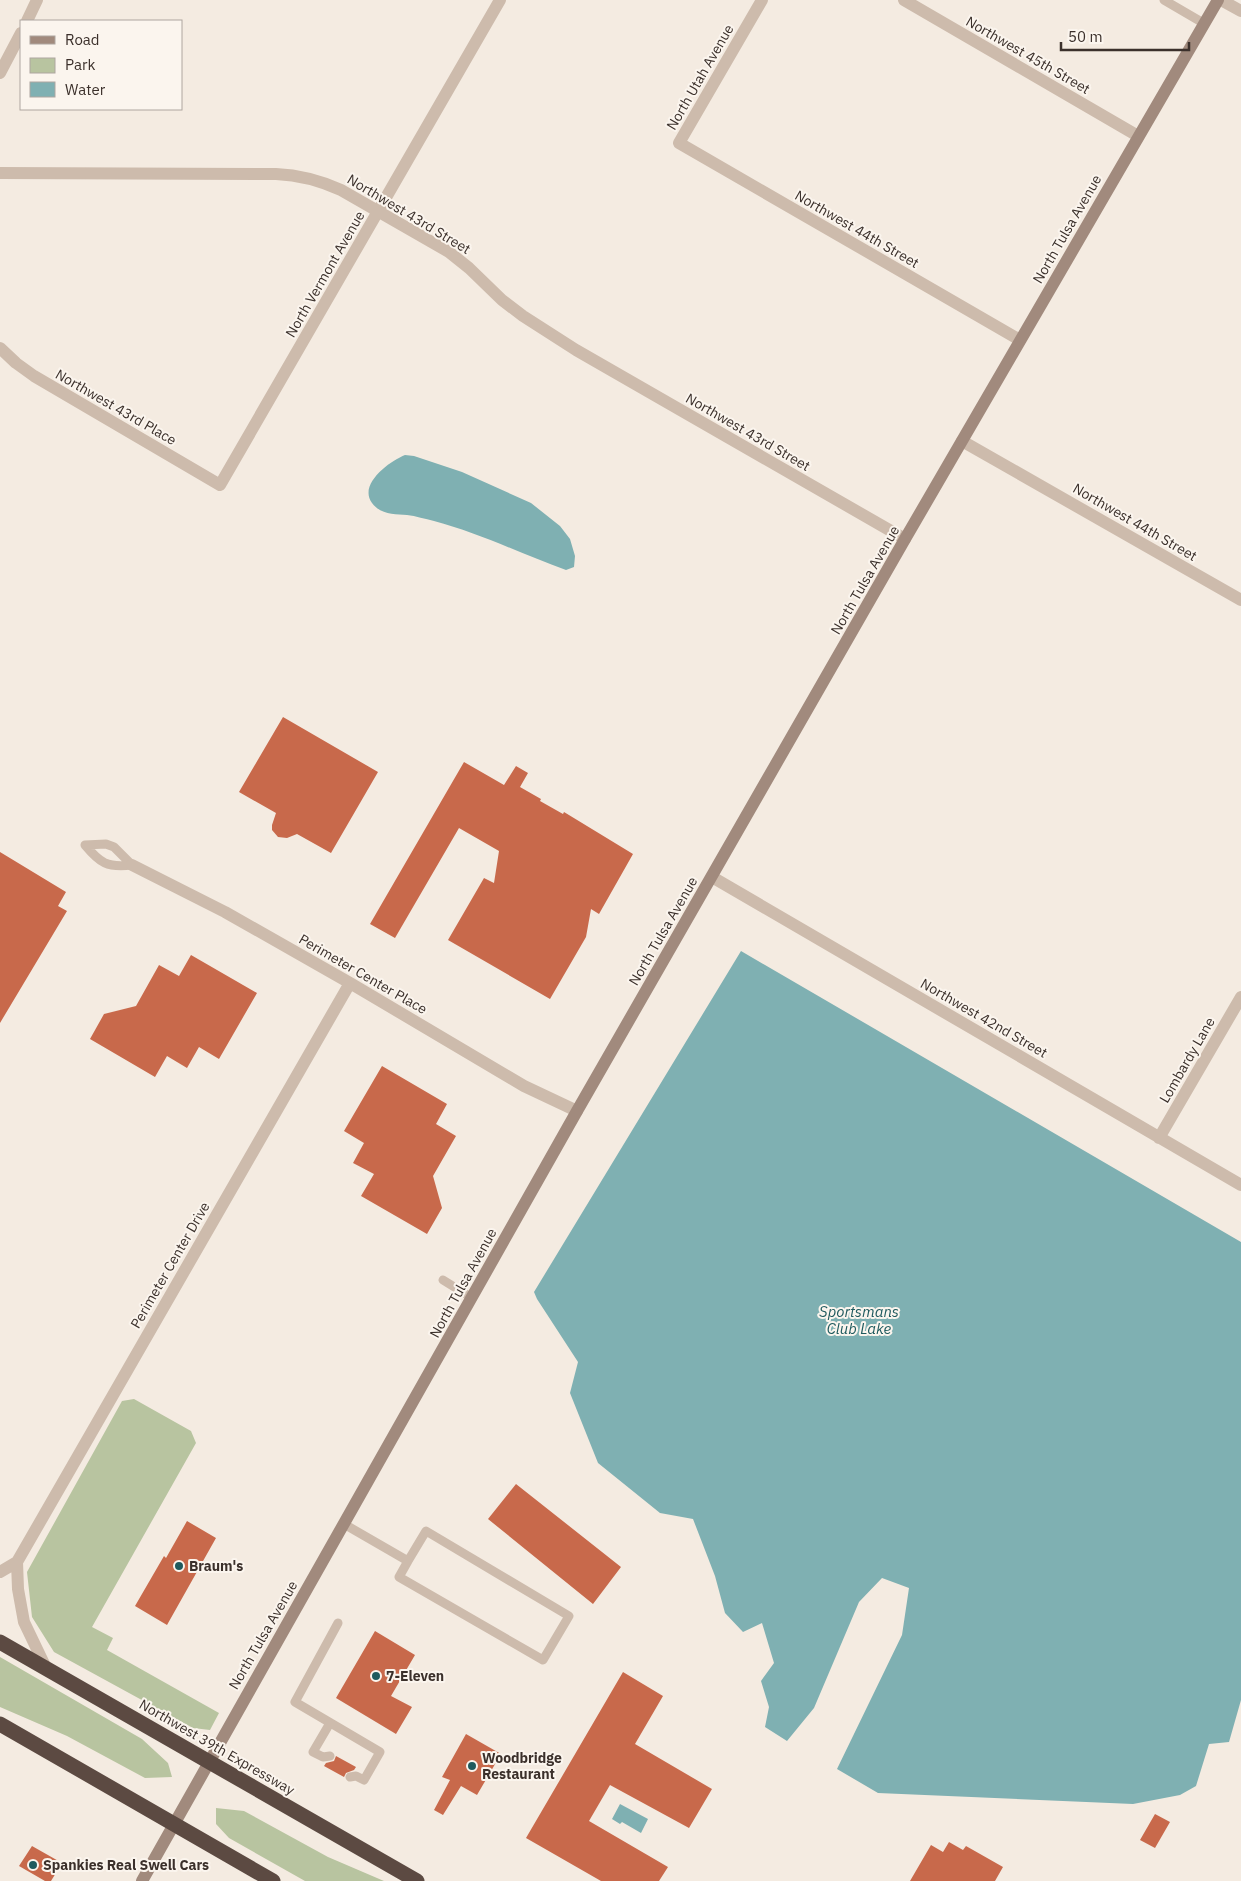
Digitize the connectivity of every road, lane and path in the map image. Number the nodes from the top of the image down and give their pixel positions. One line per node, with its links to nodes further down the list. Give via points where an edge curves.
1 (37, 0): 8 (street)
2 (762, 0): 13 (street, North Utah Avenue)
3 (904, 0): 12 (street, Northwest 45th Street)
4 (1164, 0): 9 (lane)
5 (1220, 0): 7 (street); 9 (street, North Tulsa Avenue)
6 (498, 1): 15 (street, North Vermont Avenue)
7 (1241, 11)
8 (27, 20)
9 (1204, 24): 12 (street, North Tulsa Avenue)
10 (20, 36): 11 (street)
11 (0, 73)
12 (1138, 136): 16 (street, North Tulsa Avenue)
13 (679, 143): 16 (street, Northwest 44th Street)
14 (0, 173): 15 (street, Northwest 43rd Street, via 295,175 324,182)
15 (379, 211): 19 (street, North Vermont Avenue); 20 (street, Northwest 43rd Street, via 449,252 502,300 576,350)
16 (1020, 340): 18 (street, North Tulsa Avenue)
17 (0, 348): 19 (street, Northwest 43rd Place, via 34,376)
18 (962, 441): 20 (street, North Tulsa Avenue); 21 (street, Northwest 44th Street)
19 (220, 485)
20 (905, 539): 23 (street, North Tulsa Avenue)
21 (1241, 600)
22 (132, 865): 22 (lane, via 114,847 85,845 97,860 106,864 117,867); 24 (street, Perimeter Center Place, via 225,912)
23 (712, 877): 26 (street, North Tulsa Avenue); 27 (street, Northwest 42nd Street)
24 (350, 983): 26 (street, Perimeter Center Place, via 524,1086); 33 (street, Perimeter Center Drive)
25 (1241, 997): 27 (street, Lombardy Lane)
26 (577, 1111): 30 (street, North Tulsa Avenue)
27 (1160, 1138): 28 (street, Northwest 42nd Street)
28 (1241, 1185)
29 (443, 1280): 30 (lane)
30 (472, 1298): 31 (street, North Tulsa Avenue)
31 (344, 1524): 32 (lane); 41 (street, North Tulsa Avenue)
32 (408, 1561): 32 (lane, via 426,1531 569,1616 543,1660 399,1577)
33 (17, 1562): 34 (street, Perimeter Center Drive); 37 (street, via 24,1622)
34 (0, 1572)
35 (338, 1623): 38 (lane, via 294,1702)
36 (0, 1642): 37 (highway, Northwest 39th Expressway)
37 (47, 1670): 41 (highway, Northwest 39th Expressway)
38 (330, 1723): 40 (lane, via 313,1752); 42 (lane, via 380,1752 364,1780)
39 (0, 1724): 43 (highway)
40 (326, 1759)
41 (210, 1761): 43 (street, North Tulsa Avenue); 46 (highway, Northwest 39th Expressway)
42 (353, 1775)
43 (174, 1825): 44 (street, North Tulsa Avenue); 45 (highway)
44 (142, 1881)
45 (273, 1881)
46 (417, 1881)

